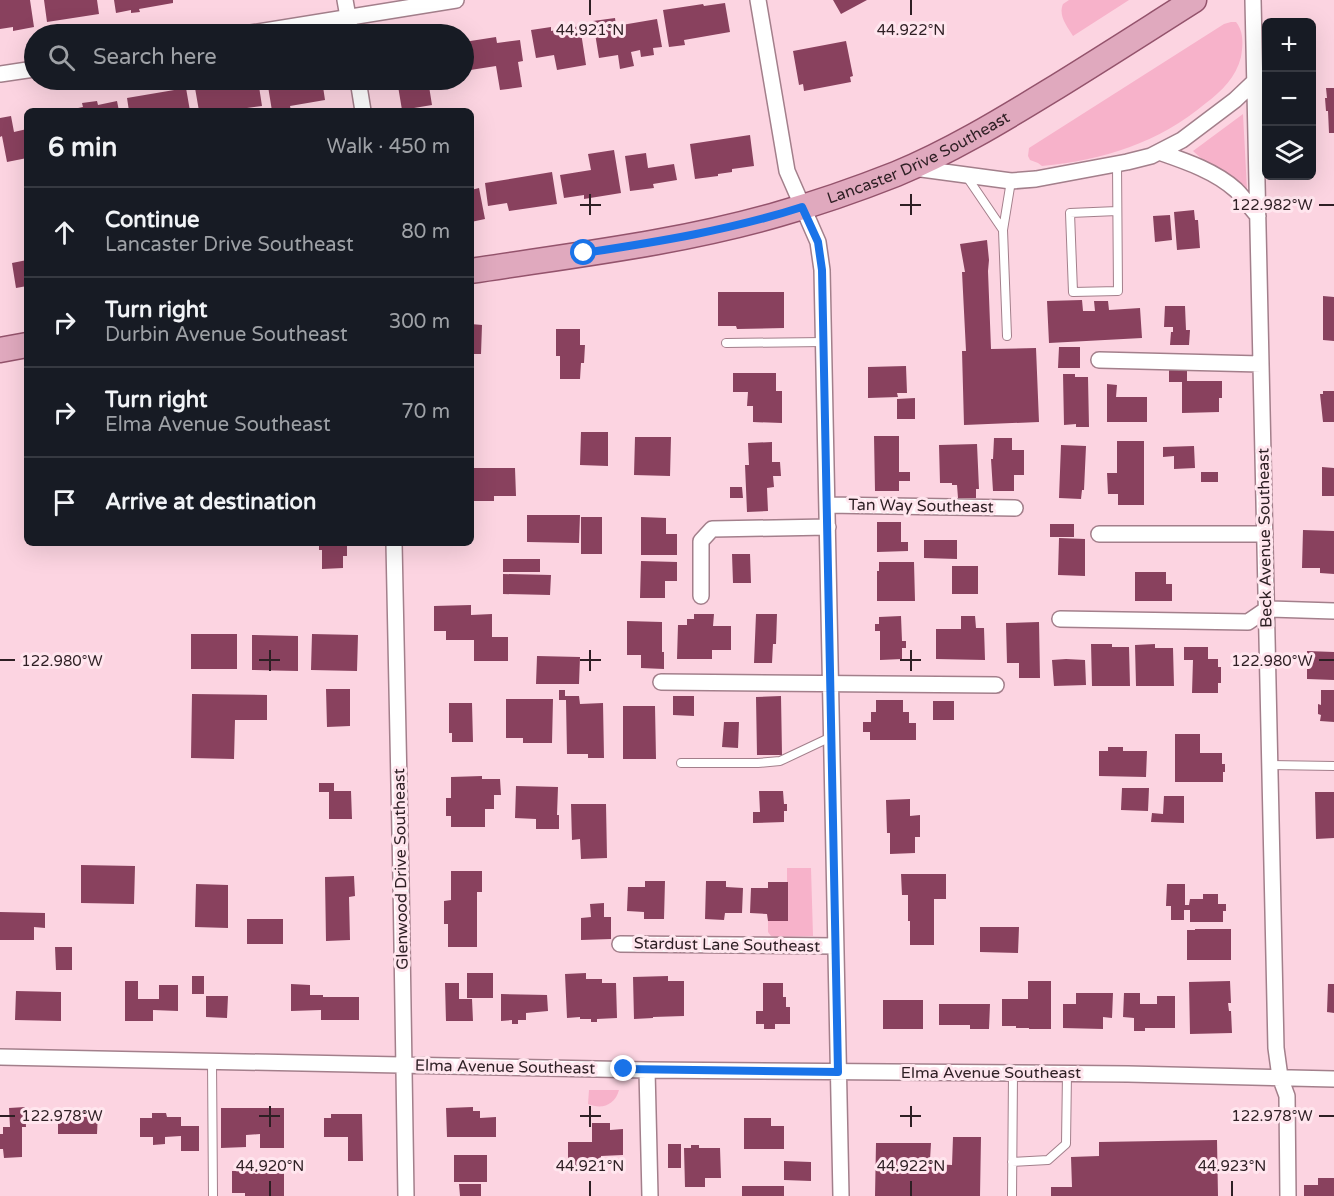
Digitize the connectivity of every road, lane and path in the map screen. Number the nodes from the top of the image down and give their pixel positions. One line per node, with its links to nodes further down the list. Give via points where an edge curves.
1 (345, 0): 6 (street)
2 (456, 0): 6 (street)
3 (758, 0): 19 (street, via 787,171)
4 (1194, 0): 16 (main road, Lancaster Drive Southeast, via 1019,110)
5 (1253, 0): 11 (street, Beck Avenue Southeast)
6 (348, 18): 7 (street); 8 (street)
7 (309, 24)
8 (349, 24)
9 (24, 70): 10 (street)
10 (0, 74)
11 (1255, 81): 14 (street, via 1182,140); 21 (street, Beck Avenue Southeast)
12 (360, 90): 13 (street)
13 (363, 108)
14 (1159, 152): 15 (street); 21 (street, via 1219,178)
15 (1117, 164): 18 (street); 20 (lane)
16 (911, 168): 17 (street); 19 (main road, Lancaster Drive Southeast)
17 (966, 176): 18 (street); 22 (lane)
18 (1011, 181): 22 (lane)
19 (802, 207): 23 (main road, Lancaster Drive Southeast, via 714,230); 25 (street, via 818,242)
20 (1117, 211): 20 (lane, via 1118,291 1072,292 1070,213)
21 (1258, 216): 30 (street, Beck Avenue Southeast)
22 (1003, 230): 24 (lane)
23 (474, 271)
24 (1007, 336)
25 (824, 342): 26 (lane); 31 (street)
26 (726, 343)
27 (24, 346): 28 (main road)
28 (0, 350)
29 (1100, 360): 30 (street)
30 (1261, 364): 35 (street, Beck Avenue Southeast)
31 (827, 505): 32 (street, Tan Way Southeast); 33 (street)
32 (1015, 508)
33 (828, 527): 37 (street, via 712,529 701,541); 42 (street)
34 (1099, 534): 35 (street)
35 (1265, 534): 38 (street, Beck Avenue Southeast)
36 (394, 546): 52 (street, Glenwood Drive Southeast)
37 (701, 596)
38 (1266, 609): 39 (street); 40 (street, via 1248,622); 46 (street, Beck Avenue Southeast)
39 (1334, 611)
40 (1060, 619)
41 (662, 682): 42 (street)
42 (830, 684): 43 (street); 44 (street)
43 (996, 685)
44 (831, 737): 45 (lane, via 780,761); 49 (street)
45 (681, 762)
46 (1270, 765): 47 (lane); 57 (street, Beck Avenue Southeast)
47 (1334, 766)
48 (620, 944): 49 (street, Stardust Lane Southeast)
49 (835, 946): 54 (street)
50 (0, 1057): 51 (street, Elma Avenue Southeast)
51 (212, 1061): 52 (street, Elma Avenue Southeast); 60 (lane)
52 (404, 1065): 53 (street, Elma Avenue Southeast); 61 (street, Glenwood Drive Southeast)
53 (647, 1070): 54 (street, Elma Avenue Southeast); 62 (street)
54 (838, 1072): 55 (street, Elma Avenue Southeast); 63 (street)
55 (1013, 1073): 56 (street, Elma Avenue Southeast); 59 (lane)
56 (1067, 1073): 57 (street, Elma Avenue Southeast); 59 (lane, via 1066,1144 1048,1161)
57 (1280, 1077): 58 (street, Elma Avenue Southeast); 65 (street, Beck Avenue Southeast, via 1287,1096)
58 (1334, 1078)
59 (1012, 1162): 64 (lane)
60 (213, 1196)
61 (406, 1196)
62 (650, 1196)
63 (841, 1196)
64 (1012, 1196)
65 (1288, 1196)

